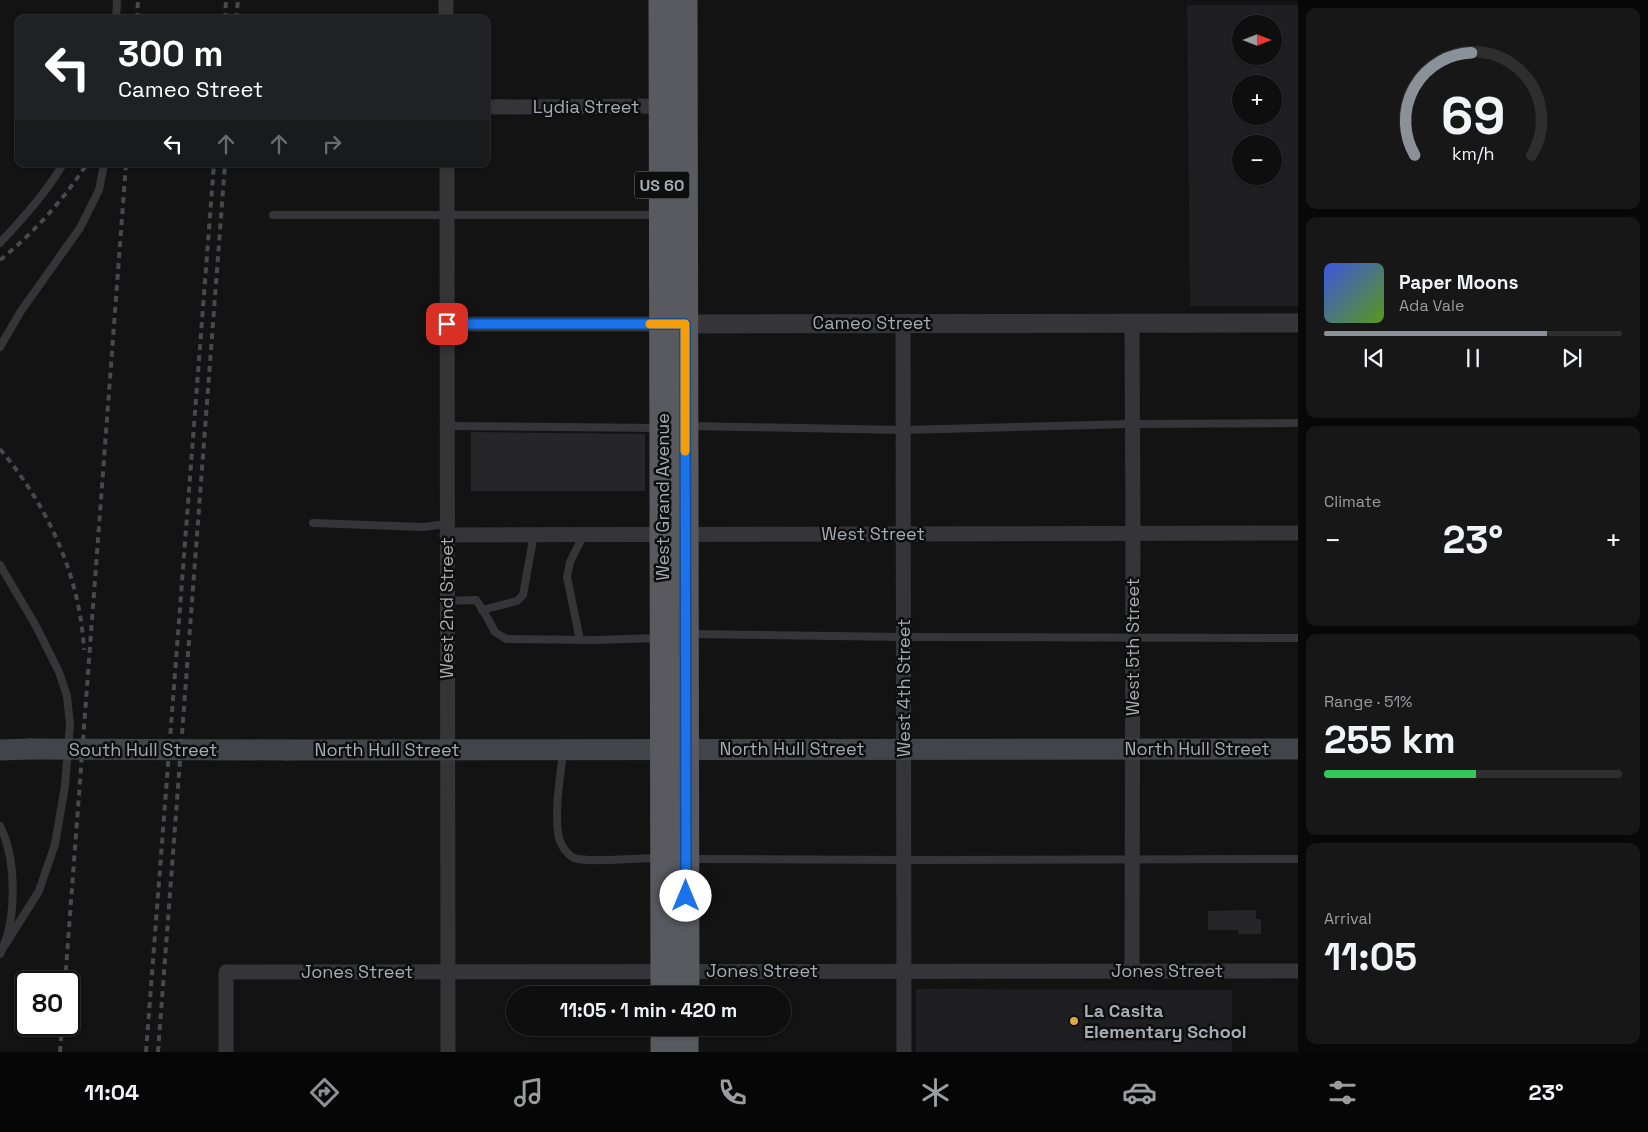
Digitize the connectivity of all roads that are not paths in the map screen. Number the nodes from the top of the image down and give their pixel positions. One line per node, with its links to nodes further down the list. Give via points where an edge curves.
1 (117, 0): 5 (lane)
2 (446, 0): 6 (street)
3 (662, 0): 7 (highway, West Grand Avenue / US 60)
4 (685, 0): 7 (highway, West Grand Avenue / US 60)
5 (116, 15)
6 (446, 15)
7 (673, 106): 8 (street, Lydia Street); 14 (highway, West Grand Avenue / US 60); 20 (highway, West Grand Avenue / US 60)
8 (490, 107)
9 (61, 167): 15 (lane, via 24,218)
10 (103, 167): 21 (lane, via 99,190 80,228 21,311)
11 (446, 167): 13 (street, West 2nd Street)
12 (273, 215): 13 (lane)
13 (447, 215): 14 (lane); 19 (street, West 2nd Street)
14 (662, 215): 20 (highway, West Grand Avenue / US 60)
15 (0, 242)
16 (903, 323): 17 (street, Cameo Street); 20 (street, Cameo Street); 26 (street, West 4th Street)
17 (1132, 323): 18 (street, Cameo Street); 23 (street, West 5th Street)
18 (1298, 323)
19 (447, 324): 20 (street, Cameo Street); 24 (street, West 2nd Street)
20 (674, 324): 25 (highway, West Grand Avenue / US 60)
21 (0, 347)
22 (1298, 423): 23 (lane)
23 (1132, 424): 26 (lane); 34 (street, West 5th Street)
24 (447, 426): 25 (lane); 28 (street, West 2nd Street)
25 (674, 427): 26 (lane); 32 (highway, West Grand Avenue / US 60)
26 (903, 430): 33 (street, West 4th Street)
27 (313, 523): 28 (lane)
28 (447, 529): 30 (street, West Street); 36 (street, West 2nd Street)
29 (1298, 533): 34 (street, West Street)
30 (534, 534): 31 (street, West Street); 37 (lane, via 522,595 517,601)
31 (584, 534): 32 (street, West Street); 42 (lane, via 570,562 567,577)
32 (674, 534): 33 (street, West Street); 38 (highway, West Grand Avenue / US 60)
33 (903, 534): 34 (street, West Street); 39 (street, West 4th Street)
34 (1133, 534): 40 (street, West 5th Street)
35 (0, 565): 56 (lane, via 59,672 67,696 70,725 65,786 55,844 39,891)
36 (447, 601): 37 (lane, via 476,600); 48 (street, West 2nd Street)
37 (482, 610): 42 (lane, via 495,632 506,639)
38 (674, 635): 39 (lane); 42 (lane); 50 (highway, West Grand Avenue / US 60)
39 (904, 637): 40 (lane); 44 (street, West 4th Street)
40 (1133, 638): 41 (lane); 45 (street, West 5th Street)
41 (1298, 638)
42 (580, 640)
43 (1298, 748): 45 (main road, North Hull Street)
44 (904, 749): 45 (main road, North Hull Street); 50 (main road, North Hull Street); 55 (street, West 4th Street)
45 (1132, 749): 53 (street, West 5th Street)
46 (0, 750): 47 (main road, South Hull Street, bridge)
47 (287, 750): 48 (main road, North Hull Street)
48 (448, 750): 49 (main road, North Hull Street); 61 (street, West 2nd Street)
49 (563, 750): 50 (main road, North Hull Street); 52 (lane, via 558,834 565,851 575,858 595,860)
50 (675, 750): 52 (highway, West Grand Avenue / US 60)
51 (0, 826): 56 (lane, via 10,857 12,879 11,916)
52 (675, 858): 55 (lane); 62 (highway, West Grand Avenue / US 60)
53 (1132, 859): 54 (lane); 55 (lane); 60 (street, West 5th Street)
54 (1298, 859)
55 (904, 860): 59 (street, West 4th Street)
56 (5, 945): 57 (lane)
57 (0, 954)
58 (1298, 970): 60 (street, Jones Street)
59 (904, 971): 60 (street, Jones Street); 62 (street, Jones Street); 69 (street, West 4th Street)
60 (1132, 971)
61 (448, 972): 62 (street, Jones Street); 65 (street, Jones Street, via 226,972); 66 (street, West 2nd Street)
62 (675, 983)
63 (663, 1036): 67 (highway)
64 (686, 1036): 68 (highway)
65 (226, 1052)
66 (448, 1052)
67 (663, 1052)
68 (686, 1052)
69 (904, 1052)

